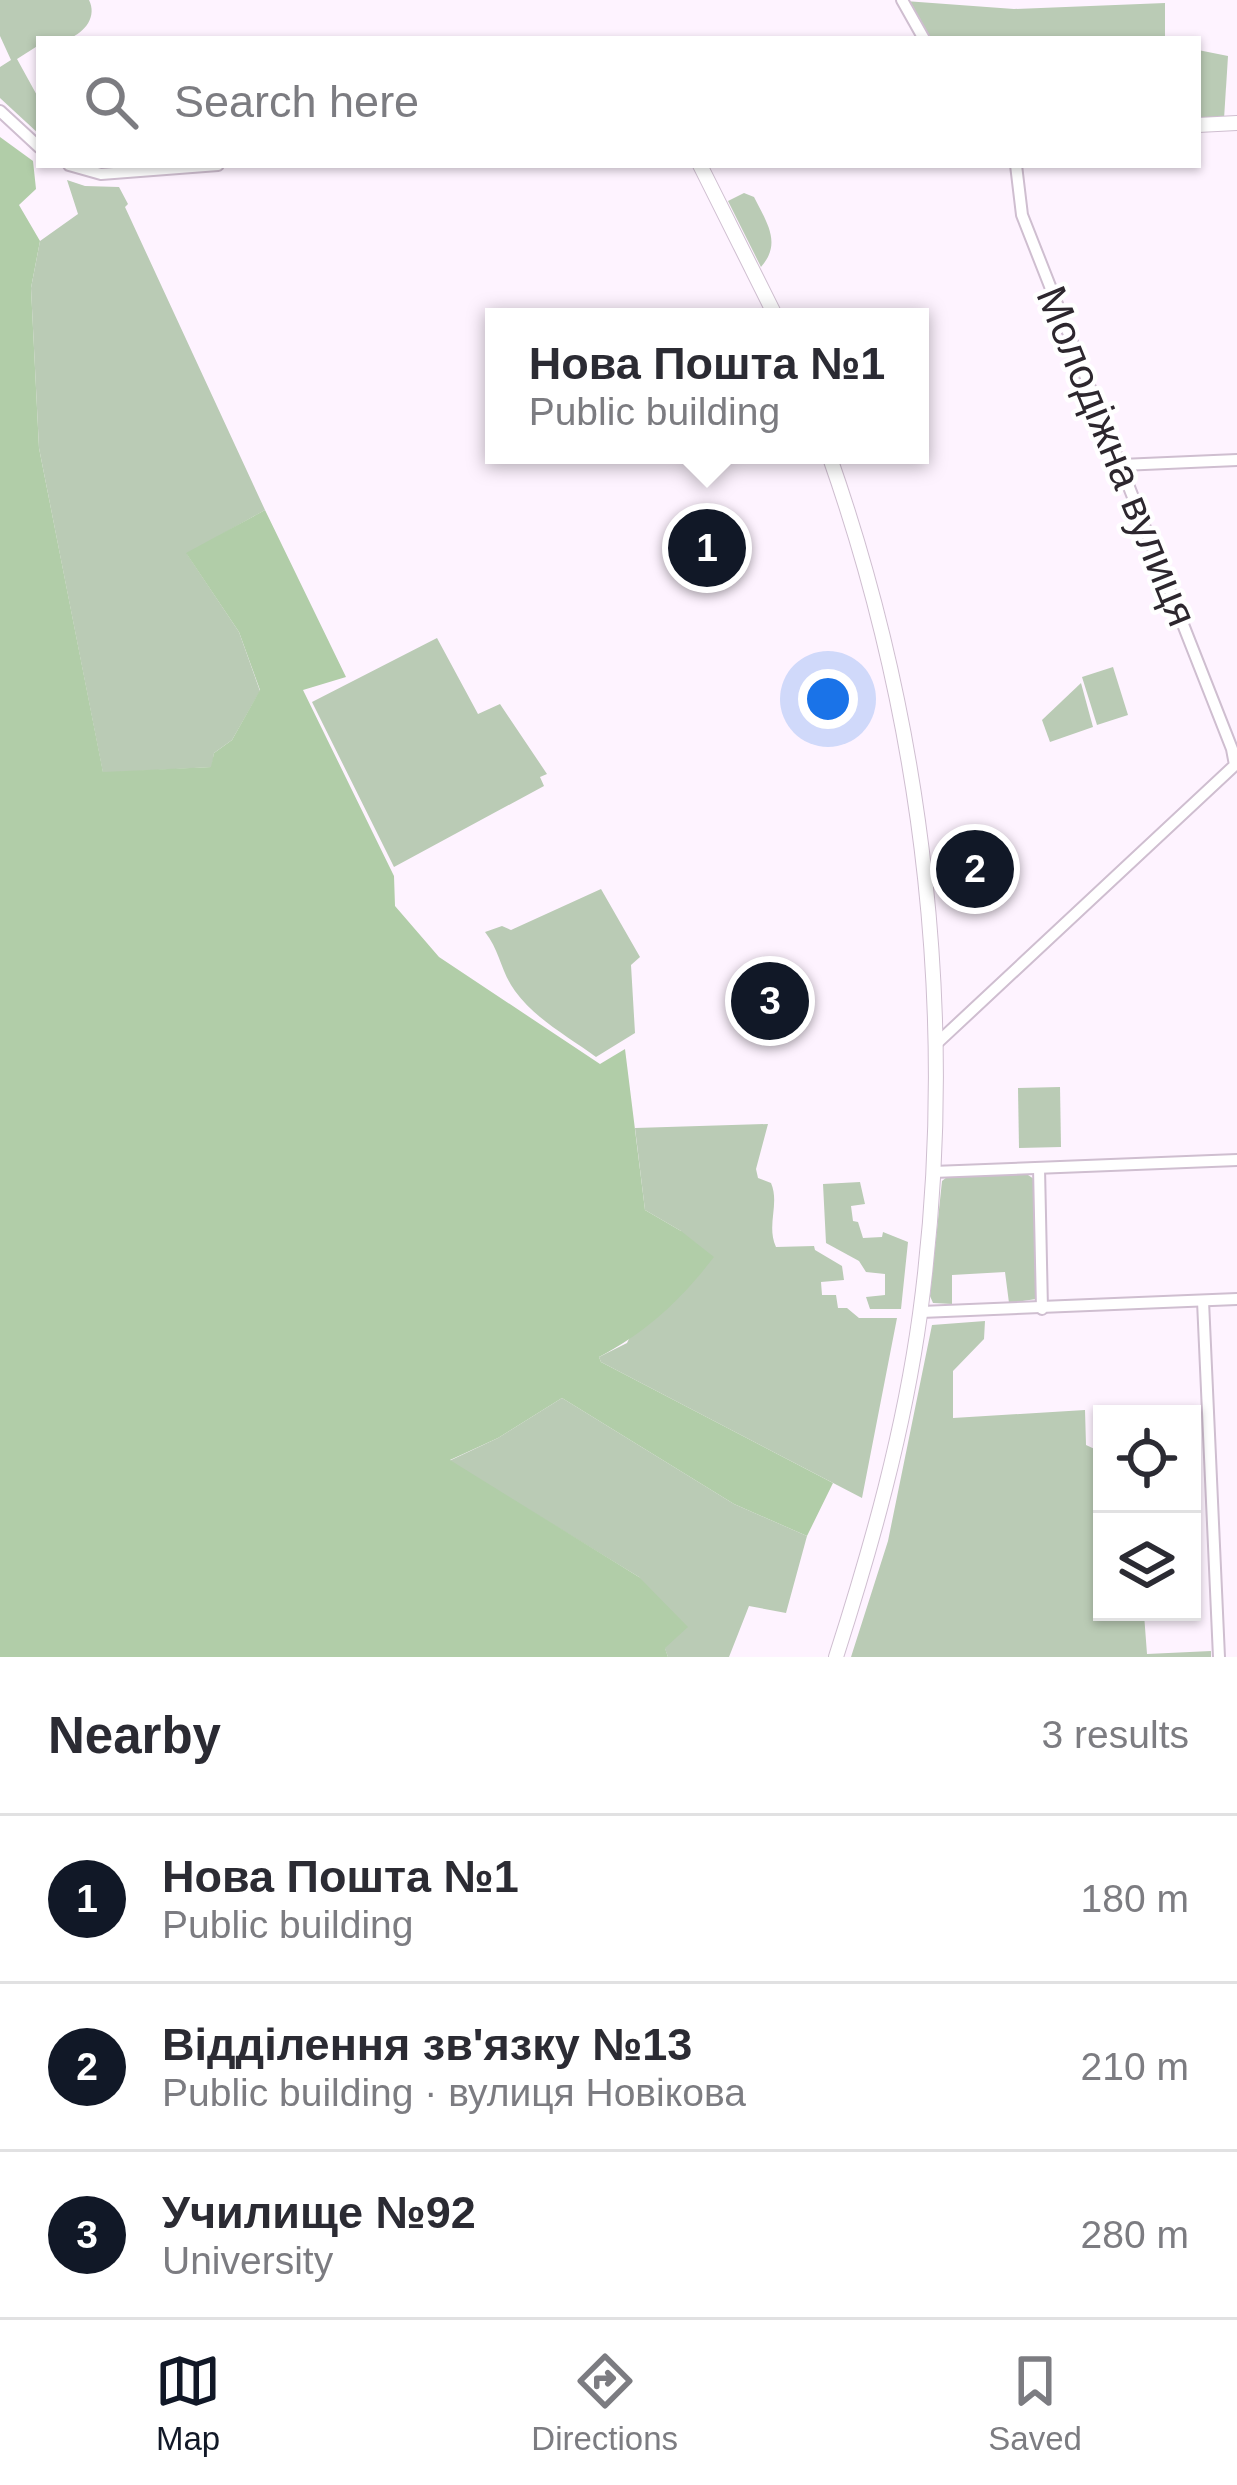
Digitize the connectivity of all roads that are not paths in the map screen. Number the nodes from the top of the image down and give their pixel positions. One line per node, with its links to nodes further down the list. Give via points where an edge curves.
1 (902, 0): 2 (street)
2 (922, 36)
3 (0, 111): 6 (street)
4 (1237, 123): 5 (main road)
5 (1201, 125)
6 (36, 144)
7 (80, 168): 8 (street, via 101,174)
8 (179, 168)
9 (702, 168): 11 (main road)
10 (1016, 168): 14 (street, Молодіжна вулиця, via 1022,215)
11 (772, 308)
12 (1237, 460): 14 (street)
13 (832, 464): 15 (main road, via 910,754)
14 (1121, 465): 15 (street, Молодіжна вулиця, via 1235,765)
15 (935, 1045): 18 (main road)
16 (1237, 1160): 17 (street)
17 (1039, 1168): 18 (street); 21 (street)
18 (933, 1172): 22 (main road)
19 (1237, 1300): 20 (street)
20 (1203, 1301): 21 (street); 24 (street)
21 (1042, 1309): 22 (street)
22 (920, 1318): 23 (main road, via 888,1481)
23 (836, 1657)
24 (1219, 1657)

